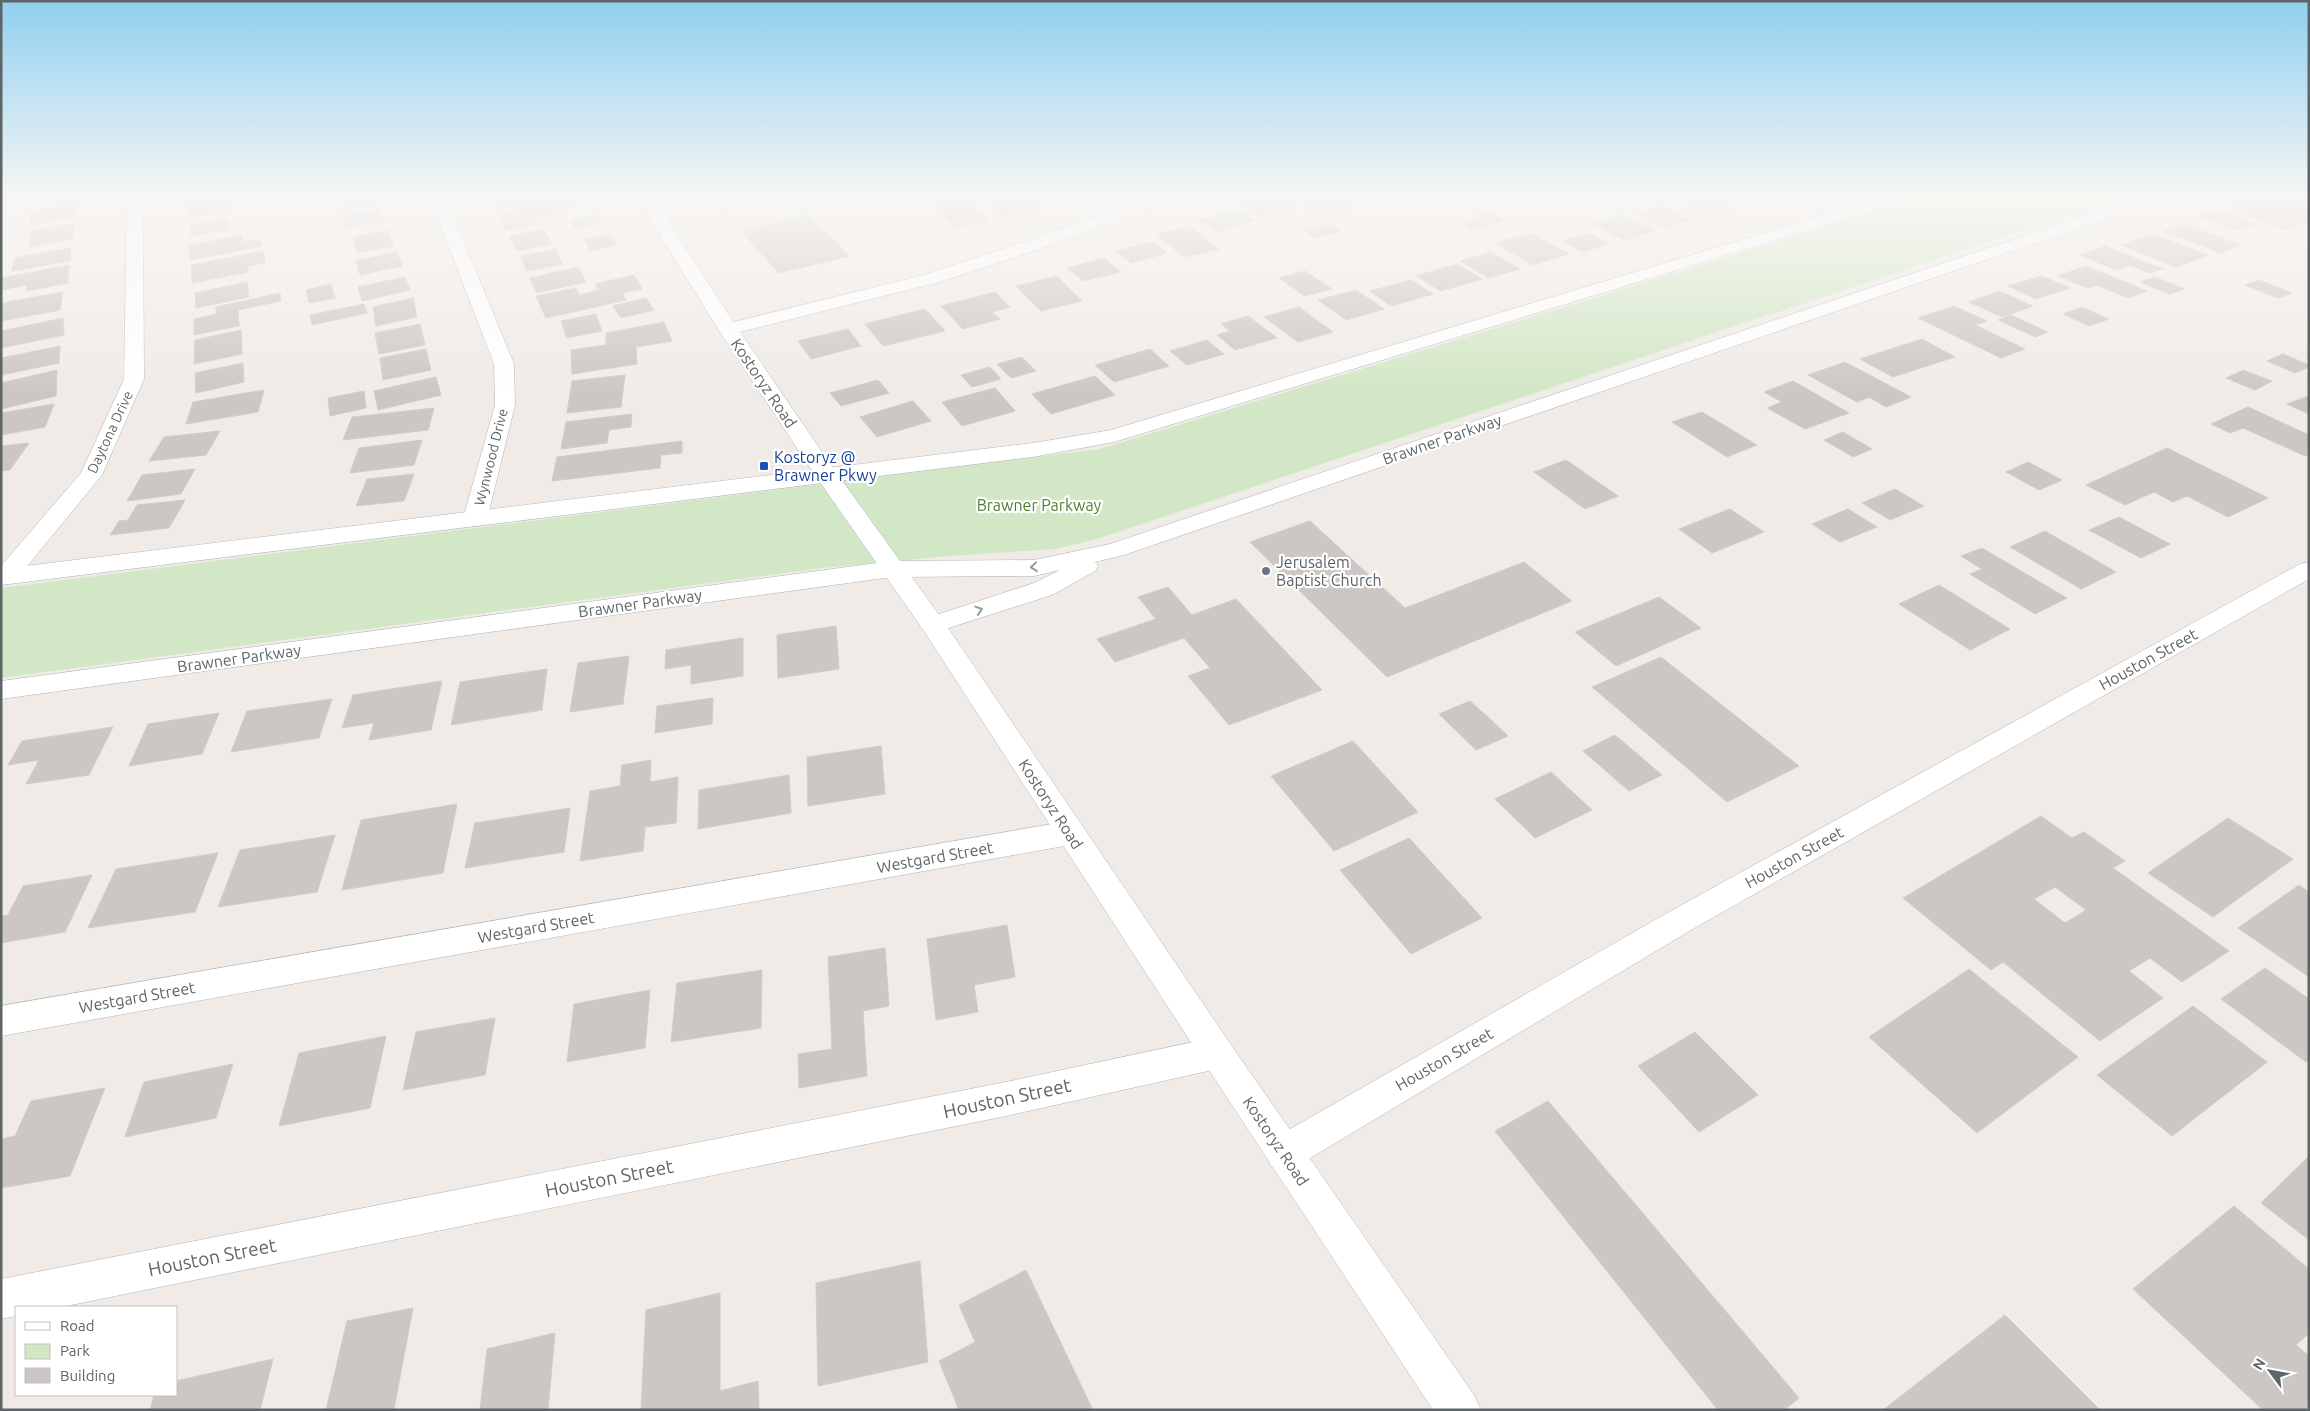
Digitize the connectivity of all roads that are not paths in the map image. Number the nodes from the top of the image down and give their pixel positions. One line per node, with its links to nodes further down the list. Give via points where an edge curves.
1 (135, 264): 13 (street, Daytona Drive, via 134,379 91,475)
2 (464, 264): 9 (street, Wynwood Drive, via 504,364 505,406)
3 (688, 264): 7 (street, Kostoryz Road)
4 (976, 264): 7 (street, via 930,279)
5 (1680, 264): 8 (street, via 1114,436 1033,450)
6 (1958, 264): 10 (street, Brawner Parkway)
7 (728, 328): 8 (street, Kostoryz Road)
8 (826, 476): 9 (street); 11 (street, Kostoryz Road)
9 (475, 519): 13 (street)
10 (1116, 550): 11 (street, Brawner Parkway, one-way to 11, via 1034,568); 14 (street, one-way to 10, via 1043,589)
11 (892, 569): 14 (street, Kostoryz Road); 15 (street, Brawner Parkway)
12 (2309, 569): 19 (street, Houston Street, via 1680,921)
13 (4, 577)
14 (933, 625): 16 (street, Kostoryz Road)
15 (1, 690)
16 (1070, 834): 17 (street, Westgard Street); 18 (street, Kostoryz Road)
17 (1, 1021)
18 (1217, 1053): 19 (street, Kostoryz Road); 20 (street, Houston Street, via 1006,1099)
19 (1284, 1153): 21 (street, Kostoryz Road)
20 (1, 1299)
21 (1459, 1410)

